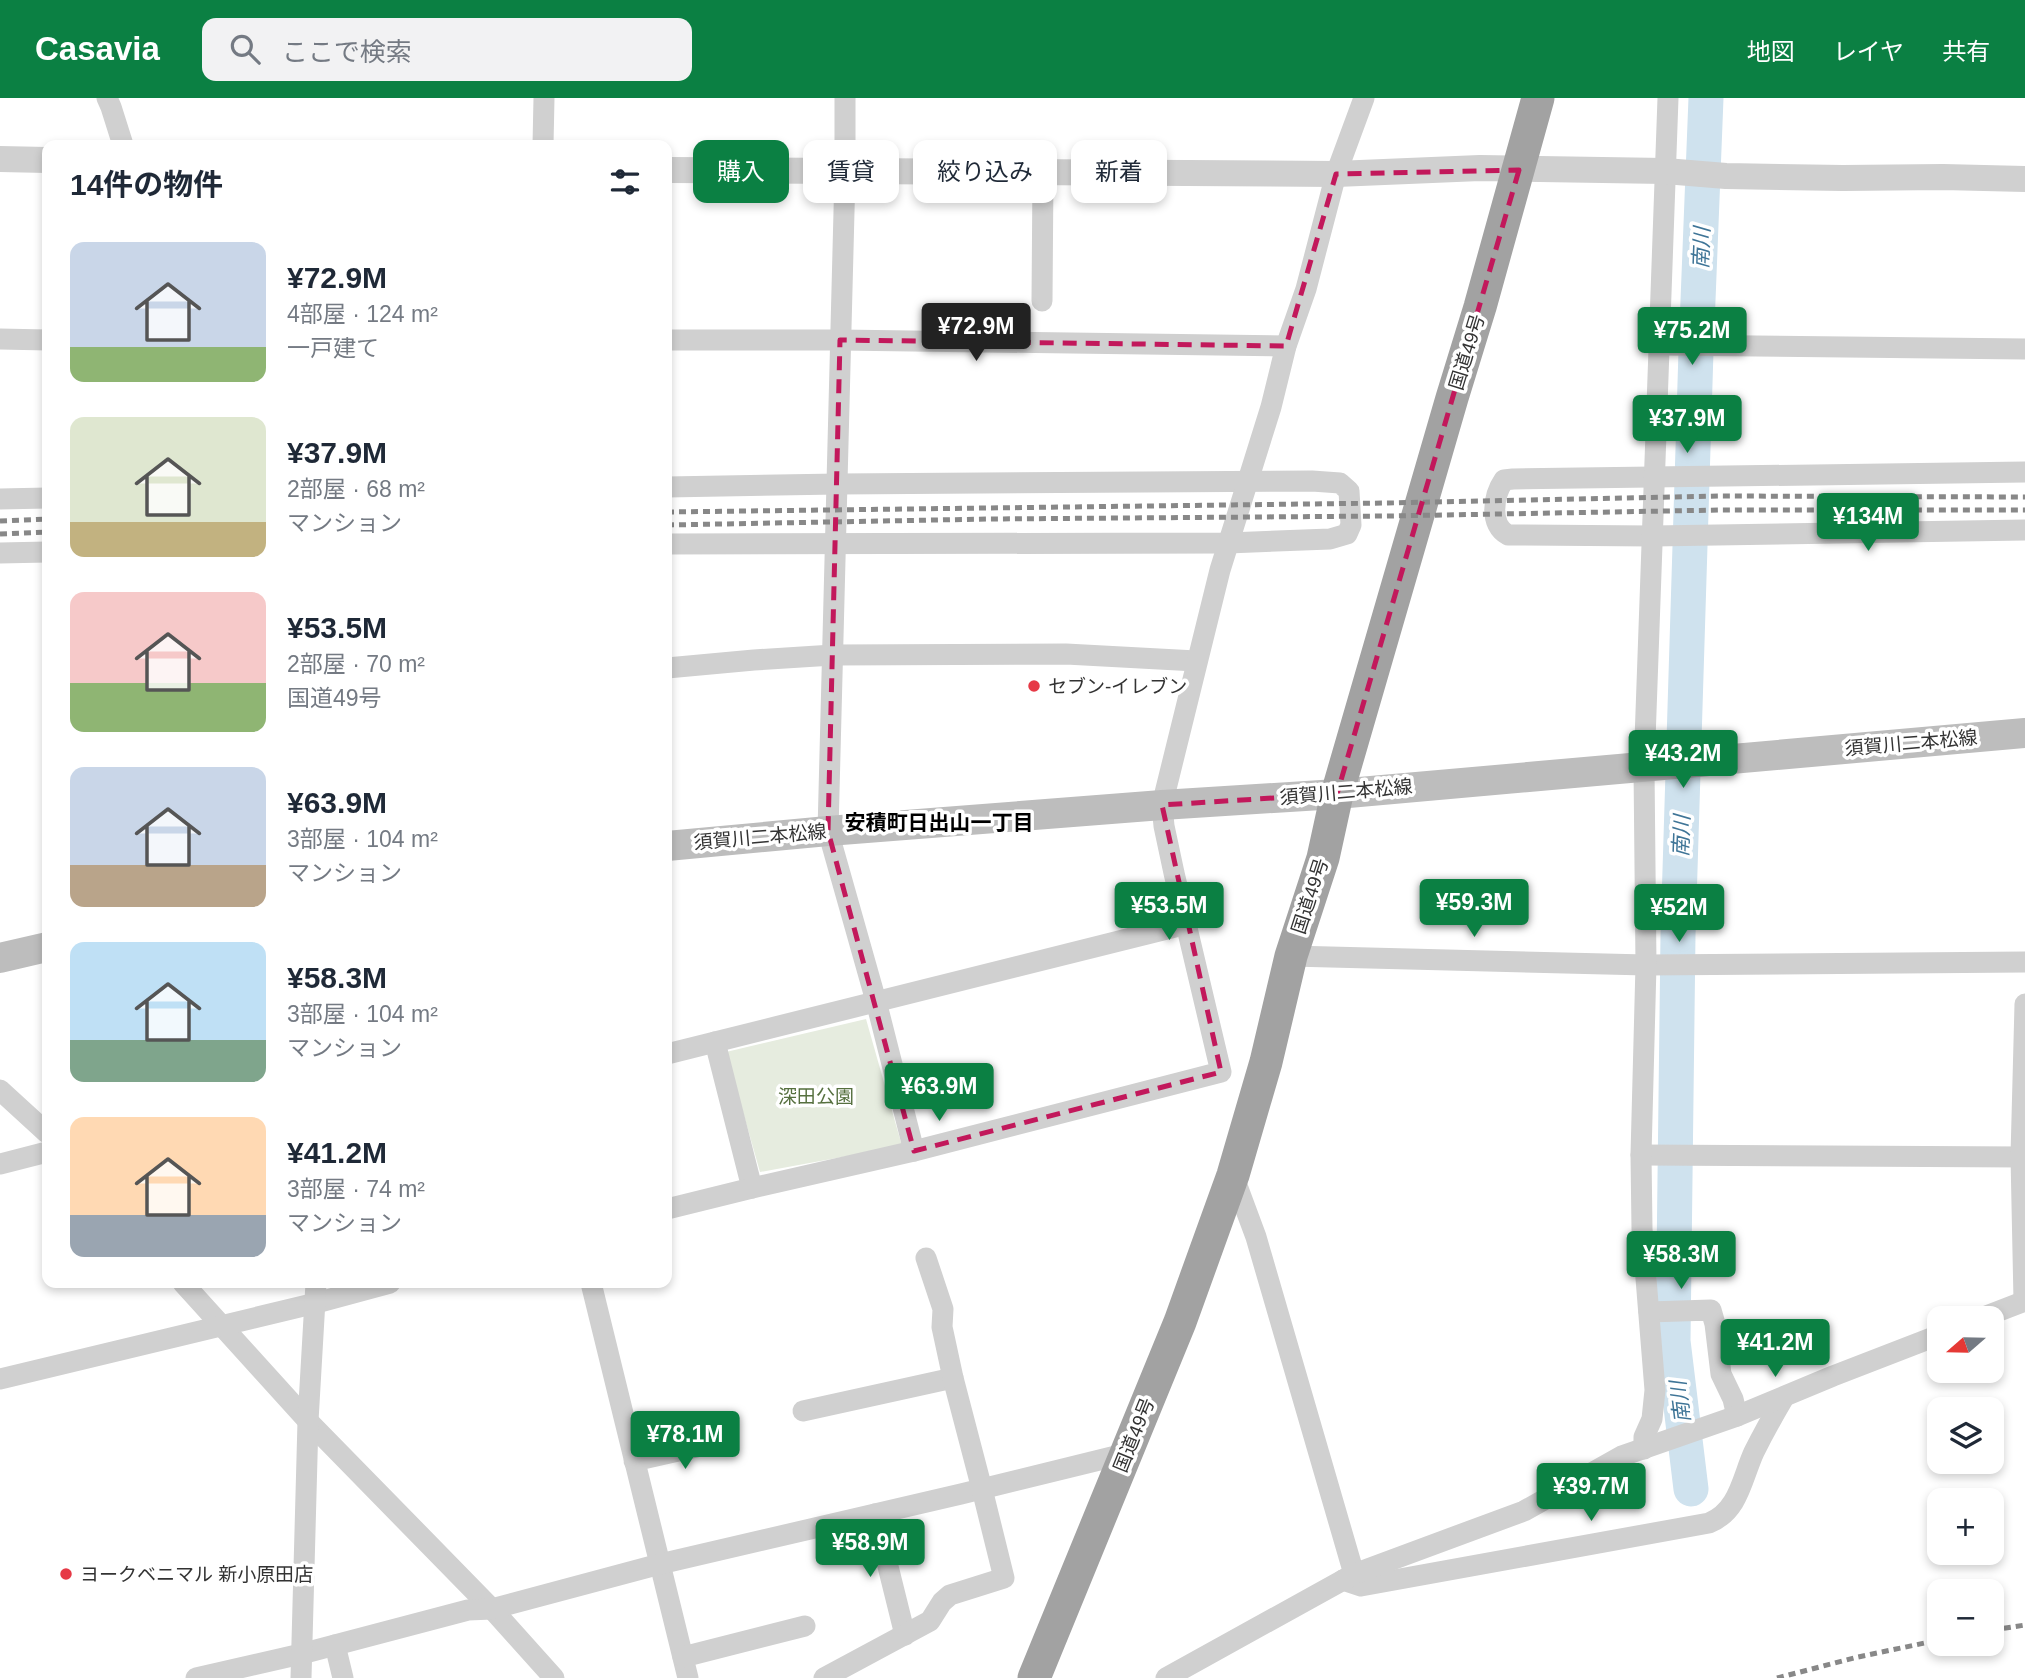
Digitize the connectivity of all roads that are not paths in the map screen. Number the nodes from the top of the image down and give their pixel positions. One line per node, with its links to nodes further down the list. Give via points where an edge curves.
1 (107, 98): 7 (street)
2 (544, 98): 8 (street)
3 (845, 98): 9 (street)
4 (1364, 98): 17 (street)
5 (1538, 98): 13 (highway, 国道49号)
6 (1668, 98): 14 (street)
7 (121, 140)
8 (544, 140)
9 (845, 140)
10 (0, 159): 11 (street)
11 (42, 160)
12 (672, 170): 15 (street)
13 (1519, 170): 14 (street); 17 (street); 48 (highway, 国道49号)
14 (1669, 171): 18 (street, via 1726,176); 26 (street)
15 (803, 172)
16 (1057, 173): 17 (street)
17 (1336, 174): 27 (street)
18 (2025, 179)
19 (844, 203): 24 (street)
20 (1043, 203): 21 (street)
21 (1042, 301)
22 (0, 339): 23 (street)
23 (42, 340)
24 (840, 340): 25 (street); 27 (street); 32 (street)
25 (672, 341)
26 (1664, 345): 28 (street); 30 (street)
27 (1286, 346): 31 (street)
28 (2025, 349)
29 (2025, 472): 30 (street)
30 (1660, 476): 37 (street); 37 (street, via 1504,480 1497,489 1495,512 1496,523 1508,535)
31 (1248, 482): 32 (street); 39 (street); 39 (street, via 1340,483 1349,491 1351,525 1346,534 1330,539)
32 (838, 484): 33 (street); 38 (street)
33 (672, 487)
34 (42, 498): 35 (street)
35 (0, 499)
36 (2025, 530): 37 (street)
37 (1658, 536): 47 (street)
38 (835, 543): 39 (street); 40 (street); 43 (street)
39 (1228, 543): 44 (street)
40 (672, 544)
41 (42, 552): 42 (street)
42 (0, 553)
43 (833, 655): 44 (street, via 1066,654); 45 (street); 50 (street)
44 (1196, 661): 49 (street)
45 (672, 668)
46 (2025, 733): 47 (main road, 須賀川二本松線)
47 (1650, 767): 48 (main road, 須賀川二本松線); 57 (street)
48 (1337, 794): 49 (main road, 須賀川二本松線); 54 (highway, 国道49号, via 1323,858)
49 (1162, 805): 50 (main road, 須賀川二本松線); 52 (street)
50 (828, 831): 51 (main road, 須賀川二本松線); 58 (street)
51 (672, 846)
52 (1186, 924): 58 (street); 64 (street, via 1221,1072)
53 (42, 948): 55 (main road)
54 (1291, 956): 57 (street); 69 (highway, 国道49号)
55 (0, 958)
56 (2025, 962): 57 (street)
57 (1651, 965): 66 (street)
58 (876, 1002): 60 (street); 64 (street)
59 (2025, 1004): 67 (street)
60 (715, 1042): 61 (street); 70 (street)
61 (672, 1053)
62 (0, 1090): 63 (street)
63 (42, 1128)
64 (914, 1151): 70 (street)
65 (42, 1153): 68 (street)
66 (1646, 1155): 67 (street); 79 (street, via 1642,1229)
67 (2023, 1156): 77 (street)
68 (0, 1164)
69 (1233, 1175): 90 (highway, 国道49号); 95 (street, via 1256,1237)
70 (752, 1188): 71 (street)
71 (672, 1208)
72 (926, 1258): 82 (street, via 943,1309)
73 (188, 1288): 80 (street)
74 (353, 1288): 76 (street)
75 (592, 1288): 91 (street)
76 (316, 1293): 80 (street); 87 (street)
77 (2024, 1301): 78 (street)
78 (2004, 1309)
79 (1656, 1313): 86 (street, via 1711,1310 1721,1374); 89 (street, via 1655,1390)
80 (221, 1325): 83 (street); 87 (street)
81 (1927, 1340): 84 (street)
82 (953, 1378): 85 (street); 92 (street)
83 (0, 1379)
84 (1783, 1399): 86 (street); 95 (street, via 1753,1454 1736,1499 1721,1519 1361,1586)
85 (803, 1411)
86 (1737, 1416): 89 (street)
87 (308, 1421): 96 (street); 100 (street)
88 (727, 1440): 91 (street)
89 (1644, 1449): 95 (street, via 1622,1456 1524,1511)
90 (1128, 1452): 92 (street); 107 (highway, 国道49号)
91 (634, 1461): 94 (street)
92 (982, 1489): 93 (street); 98 (street, via 1003,1578 950,1595 930,1621)
93 (875, 1514): 94 (street); 98 (street)
94 (660, 1564): 96 (street); 101 (street)
95 (1349, 1577): 108 (street)
96 (492, 1608): 99 (street, via 468,1610); 105 (street)
97 (805, 1626): 101 (street)
98 (905, 1635): 106 (street)
99 (335, 1645): 100 (street); 104 (street)
100 (301, 1654): 102 (street); 103 (street)
101 (686, 1668)
102 (196, 1678)
103 (301, 1678)
104 (343, 1678)
105 (554, 1678)
106 (824, 1678)
107 (1034, 1678)
108 (1166, 1678)

